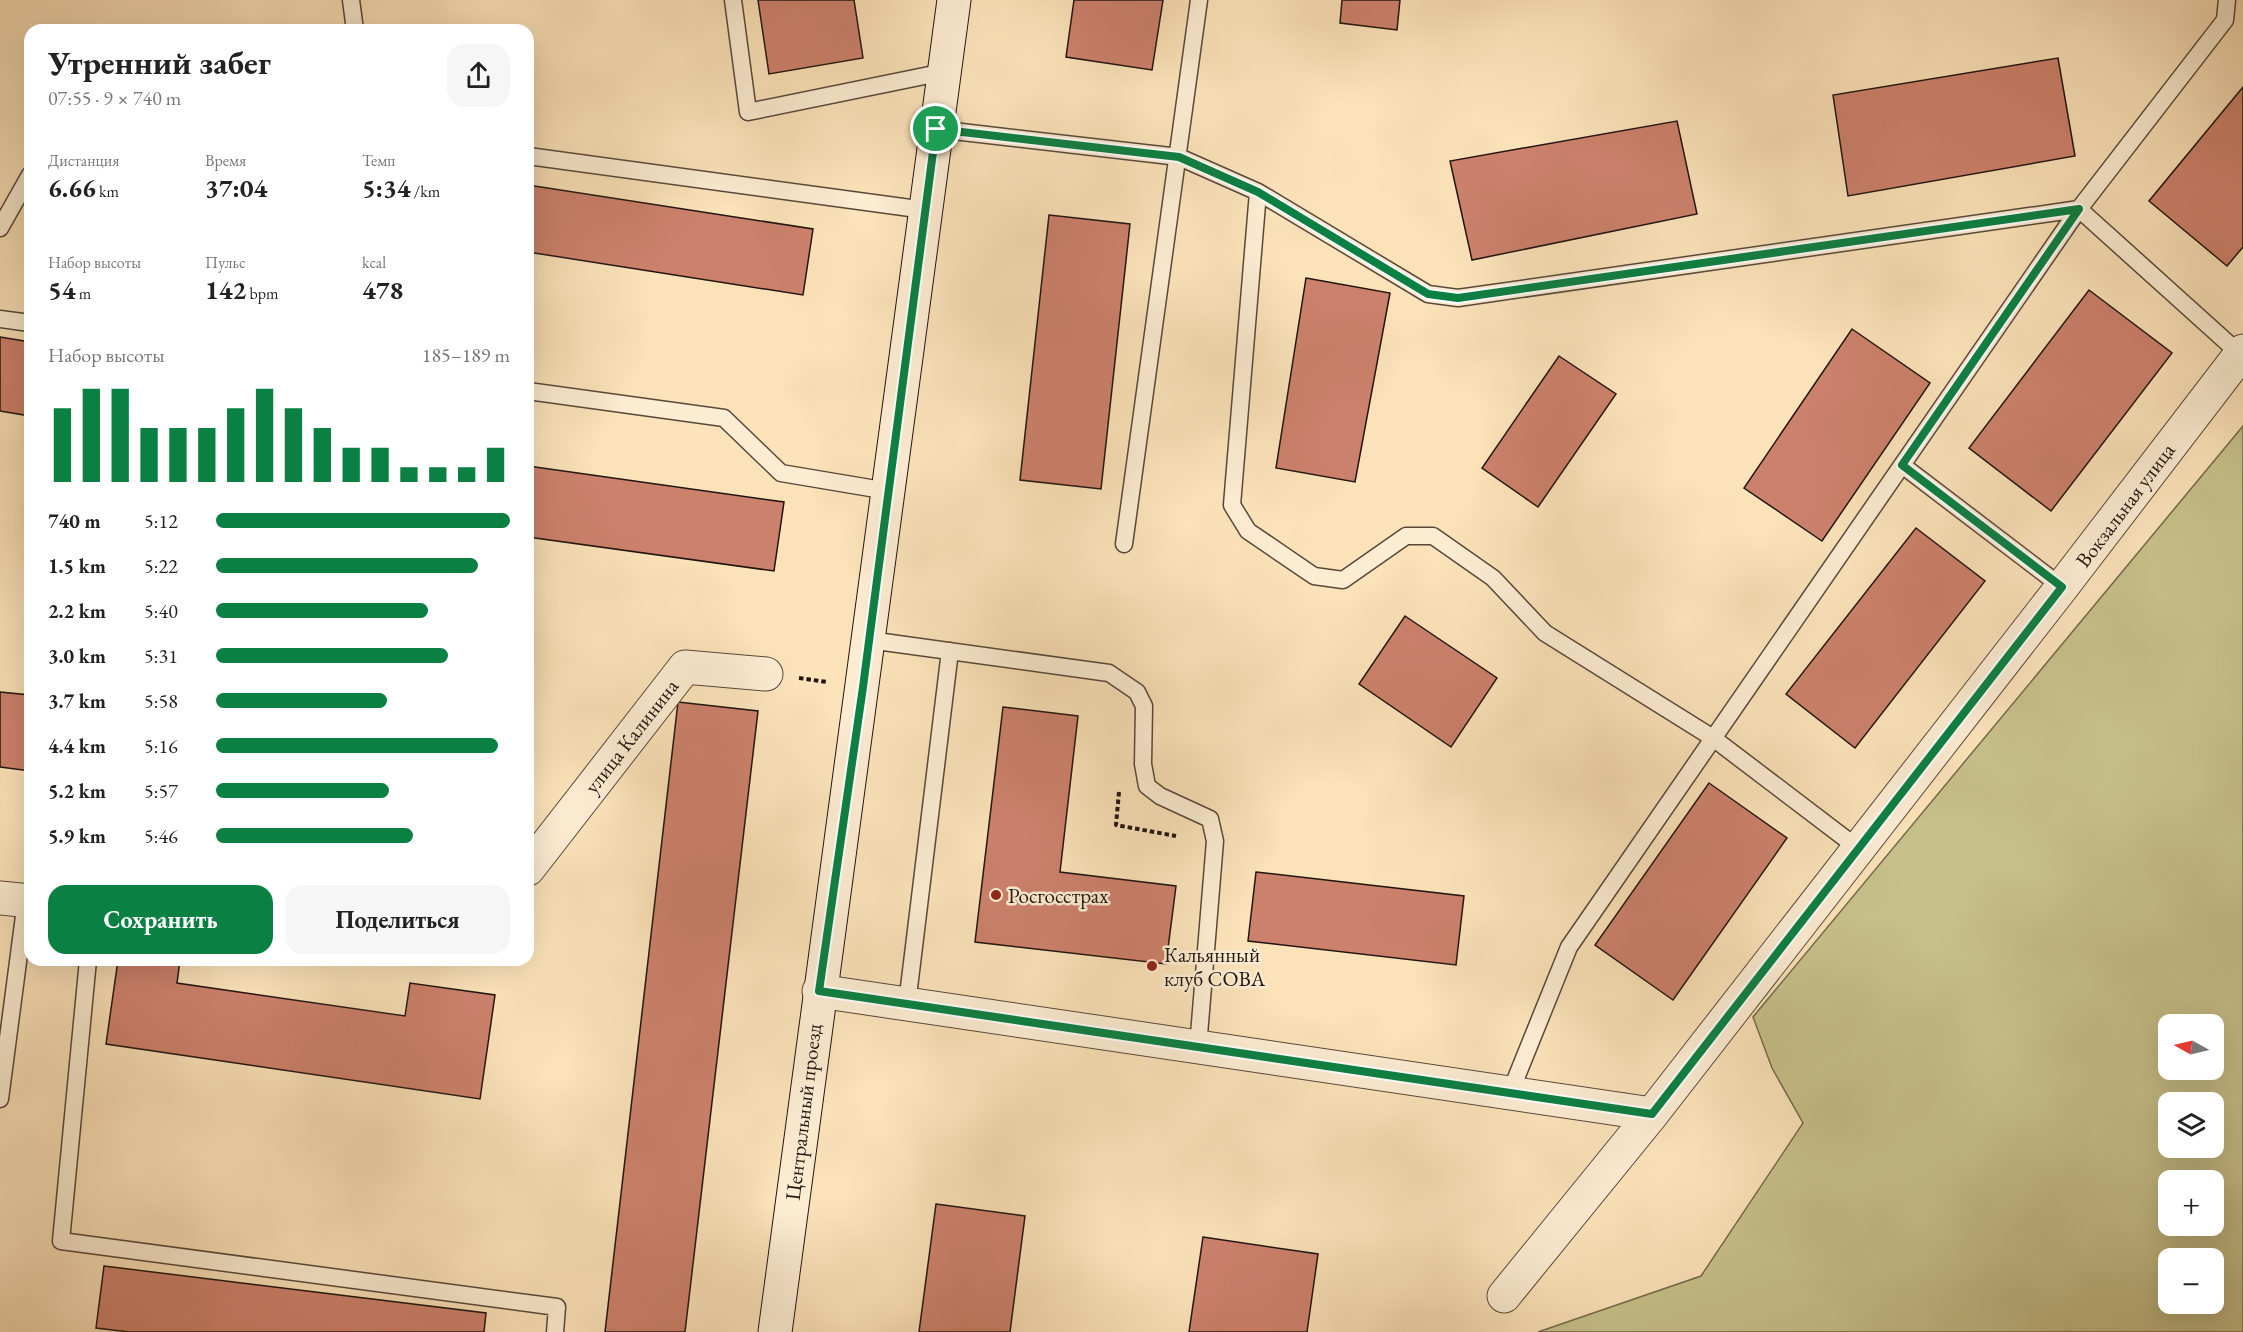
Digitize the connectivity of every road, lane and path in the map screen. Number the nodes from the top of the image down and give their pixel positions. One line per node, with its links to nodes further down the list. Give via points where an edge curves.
1 (351, 0): 6 (lane)
2 (733, 0): 7 (lane, via 748,112)
3 (954, 0): 7 (street, Центральный проезд)
4 (1199, 0): 10 (lane)
5 (2228, 0): 13 (lane, via 2225,20)
6 (354, 24)
7 (944, 72): 8 (street, Центральный проезд)
8 (936, 129): 10 (lane); 14 (street, Центральный проезд)
9 (534, 157): 14 (lane)
10 (1179, 157): 12 (lane); 22 (lane)
11 (24, 186): 15 (lane)
12 (1258, 192): 13 (lane, via 1428,294 1458,298); 27 (lane, via 1232,505 1248,531 1314,576 1343,580 1406,536 1433,536 1493,578 1545,633)
13 (2079, 209): 18 (lane); 20 (lane)
14 (925, 210): 21 (street, Центральный проезд)
15 (0, 228)
16 (0, 319): 17 (lane)
17 (24, 322)
18 (2242, 352): 23 (street, Вокзальная улица)
19 (534, 392): 21 (lane, via 724,418 781,473)
20 (1902, 465): 23 (lane); 27 (lane)
21 (888, 491): 24 (street, Центральный проезд)
22 (1124, 544)
23 (2062, 587): 30 (street, Вокзальная улица)
24 (869, 640): 25 (lane); 34 (street, Центральный проезд)
25 (950, 651): 35 (lane); 36 (lane, via 1109,673 1137,692 1144,706 1143,765 1147,786 1210,819 1215,841)
26 (766, 674): 31 (street, улица Калинина, via 685,667)
27 (1713, 738): 30 (lane); 37 (lane, via 1569,947)
28 (1120, 781): 29 (path, via 1116,825)
29 (1182, 837)
30 (1859, 849): 39 (street, Вокзальная улица)
31 (534, 861)
32 (19, 900): 38 (lane)
33 (87, 966): 41 (lane, via 61,1240 557,1307)
34 (819, 991): 35 (street); 42 (street, Центральный проезд)
35 (908, 1004): 36 (street)
36 (1198, 1047): 37 (street)
37 (1510, 1093): 39 (street)
38 (0, 1099)
39 (1652, 1114): 40 (street, Вокзальная улица)
40 (1504, 1296)
41 (555, 1332)
42 (775, 1332)

